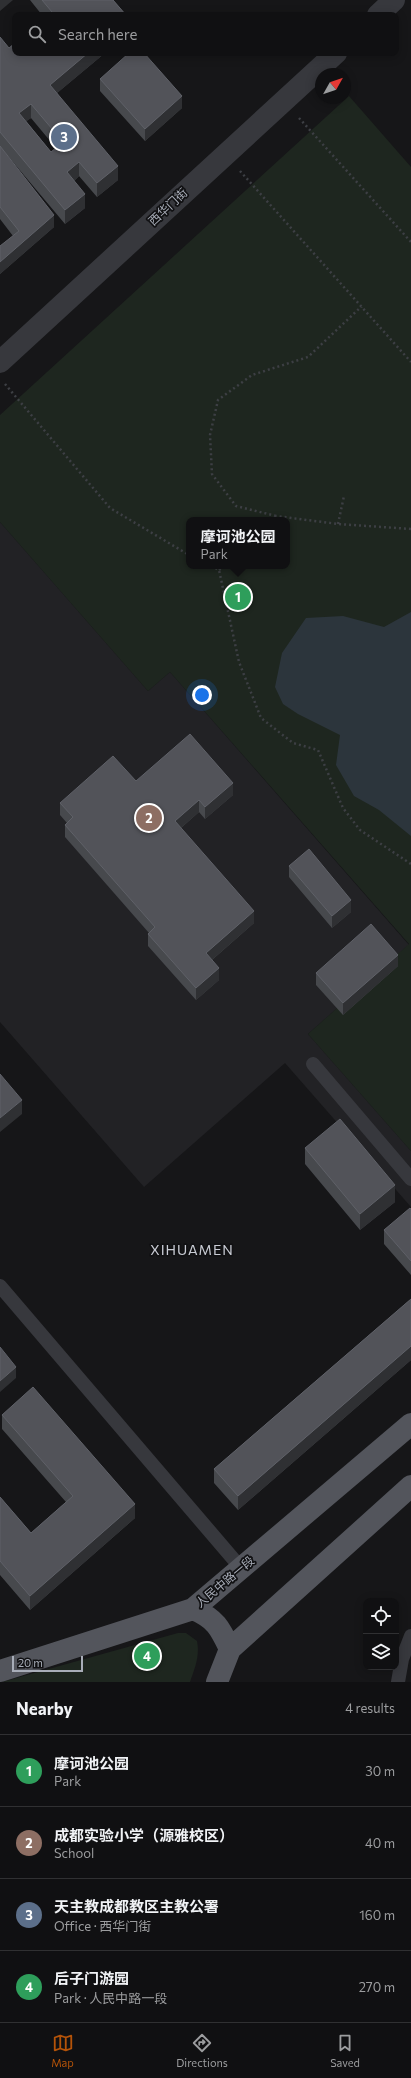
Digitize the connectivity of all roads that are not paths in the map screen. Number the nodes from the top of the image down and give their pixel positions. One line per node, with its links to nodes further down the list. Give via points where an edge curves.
1 (394, 0): 2 (street)
2 (381, 12)
3 (333, 56): 4 (street, 西华门街, via 225,154)
4 (2, 373)
5 (313, 1064): 6 (lane)
6 (411, 1179)
7 (0, 1286): 10 (lane)
8 (411, 1424): 10 (main road, 人民中路一段)
9 (411, 1486): 13 (main road)
10 (241, 1568): 11 (main road, 人民中路一段)
11 (193, 1609): 13 (main road, via 208,1616 221,1630); 14 (main road, 人民中路一段)
12 (411, 1636): 16 (lane, via 402,1659)
13 (230, 1649): 15 (main road)
14 (0, 1671)
15 (217, 1682)
16 (398, 1682)

